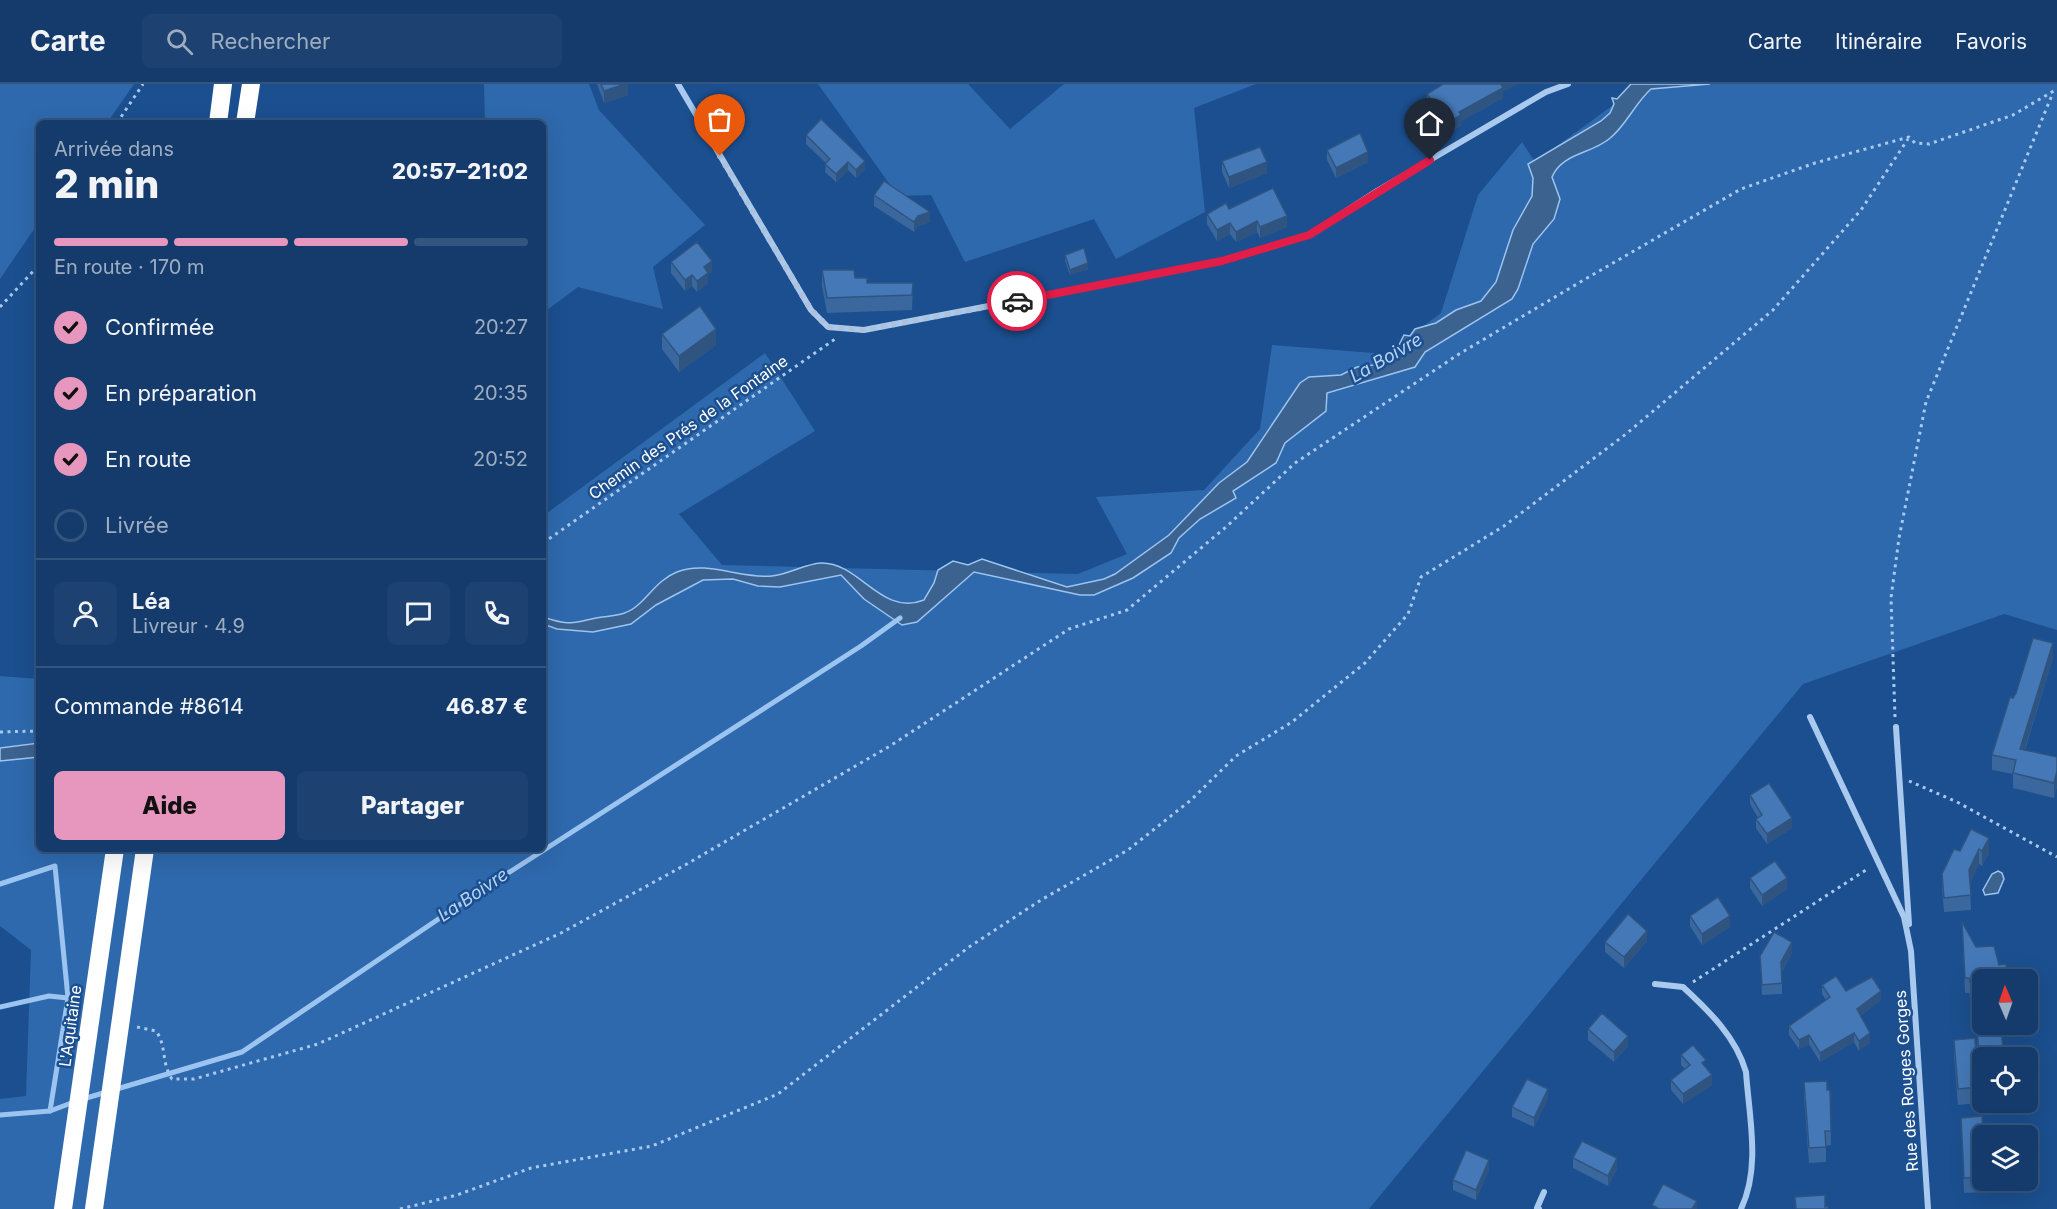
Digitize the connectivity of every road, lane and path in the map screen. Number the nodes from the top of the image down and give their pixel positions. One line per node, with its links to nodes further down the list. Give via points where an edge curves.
1 (143, 84): 8 (path)
2 (223, 84): 9 (highway)
3 (251, 84): 10 (highway)
4 (678, 84): 14 (street, via 811,310 828,327)
5 (1568, 84): 14 (street, via 1546,92 1309,235 1222,261 930,318)
6 (2057, 89): 7 (path)
7 (2053, 93): 11 (path, via 2013,115 1929,144 1916,143); 17 (path, via 1926,402 1891,598)
8 (119, 120)
9 (218, 120)
10 (245, 120)
11 (1910, 137): 28 (path, via 1815,163 1741,189 1587,278 1459,354 1295,463 1127,610 1069,629 890,746 561,933 318,1044 194,1079 171,1079); 32 (path, via 1861,210 1773,310 1626,434 1504,526 1421,577 1408,614 1365,663 1292,722 1236,756 1191,800 1128,850 969,946 778,1094 652,1146 531,1168 457,1195)
12 (36, 268): 13 (path)
13 (0, 307)
14 (846, 330): 15 (path, Chemin des Prés de la Fontaine)
15 (546, 541)
16 (1810, 717): 24 (street, Rue des Rouges Gorges)
17 (1896, 727): 20 (street, Rue des Rouges Gorges)
18 (36, 731): 19 (path)
19 (0, 732)
20 (1900, 779): 23 (path, via 1921,784); 25 (street, Rue des Rouges Gorges)
21 (115, 852): 30 (highway, L'Aquitaine)
22 (145, 852): 31 (highway)
23 (2057, 857)
24 (1879, 861): 25 (street, Rue des Rouges Gorges, via 1904,917); 27 (path)
25 (1911, 951): 35 (street, Rue des Rouges Gorges)
26 (1655, 984): 27 (street)
27 (1683, 987): 34 (street, via 1735,1044 1746,1072 1752,1164 1749,1191)
28 (164, 1068)
29 (1544, 1192): 33 (street)
30 (63, 1209)
31 (94, 1209)
32 (400, 1209)
33 (1539, 1209)
34 (1741, 1209)
35 (1928, 1209)

